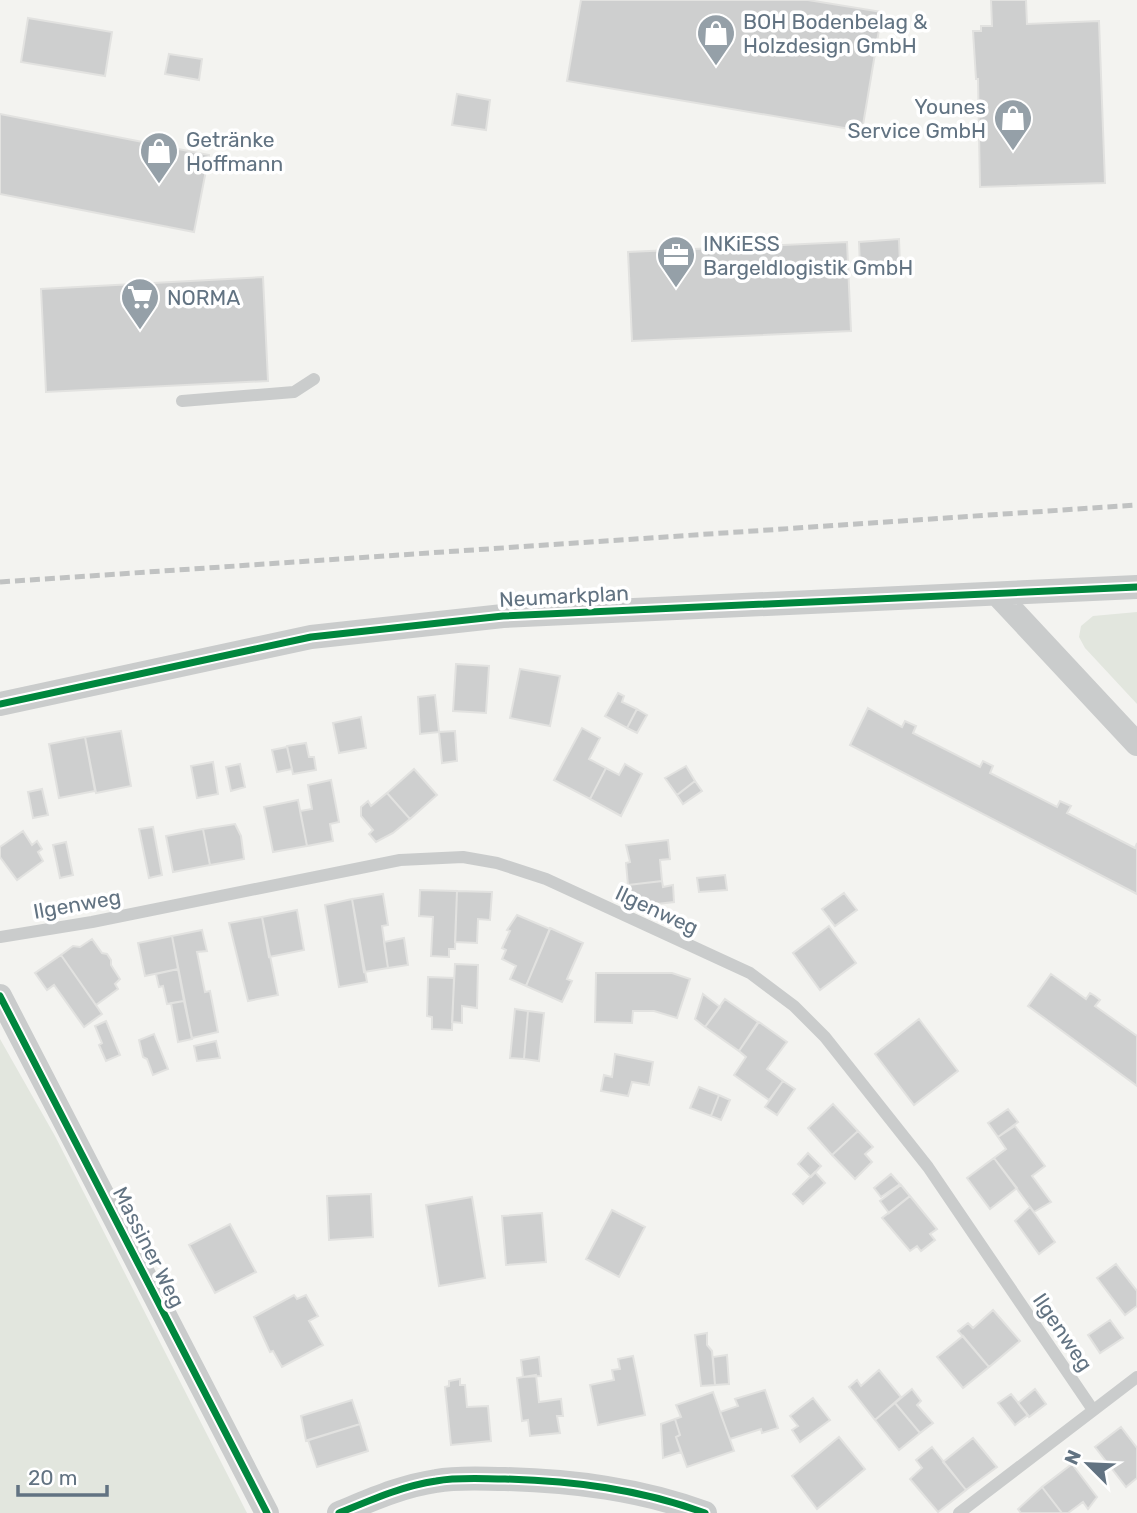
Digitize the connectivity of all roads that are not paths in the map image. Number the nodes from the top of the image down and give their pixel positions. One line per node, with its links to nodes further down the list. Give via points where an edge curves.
1 (314, 379): 2 (lane, via 294,392)
2 (182, 401)
3 (1137, 587): 4 (street, Neumarkplan)
4 (997, 594): 5 (street, Neumarkplan, via 503,616 403,626 312,637); 6 (street)
5 (0, 704)
6 (1137, 744)
7 (0, 937): 10 (lane, Ilgenweg, via 400,860 463,857 546,879 750,974 794,1006 825,1037 928,1167)
8 (0, 996): 11 (street, Massiner Weg)
9 (1137, 1377): 10 (lane)
10 (1093, 1410): 14 (lane)
11 (267, 1513)
12 (339, 1513): 13 (street, via 439,1480 491,1479 626,1490)
13 (705, 1513)
14 (959, 1513)

